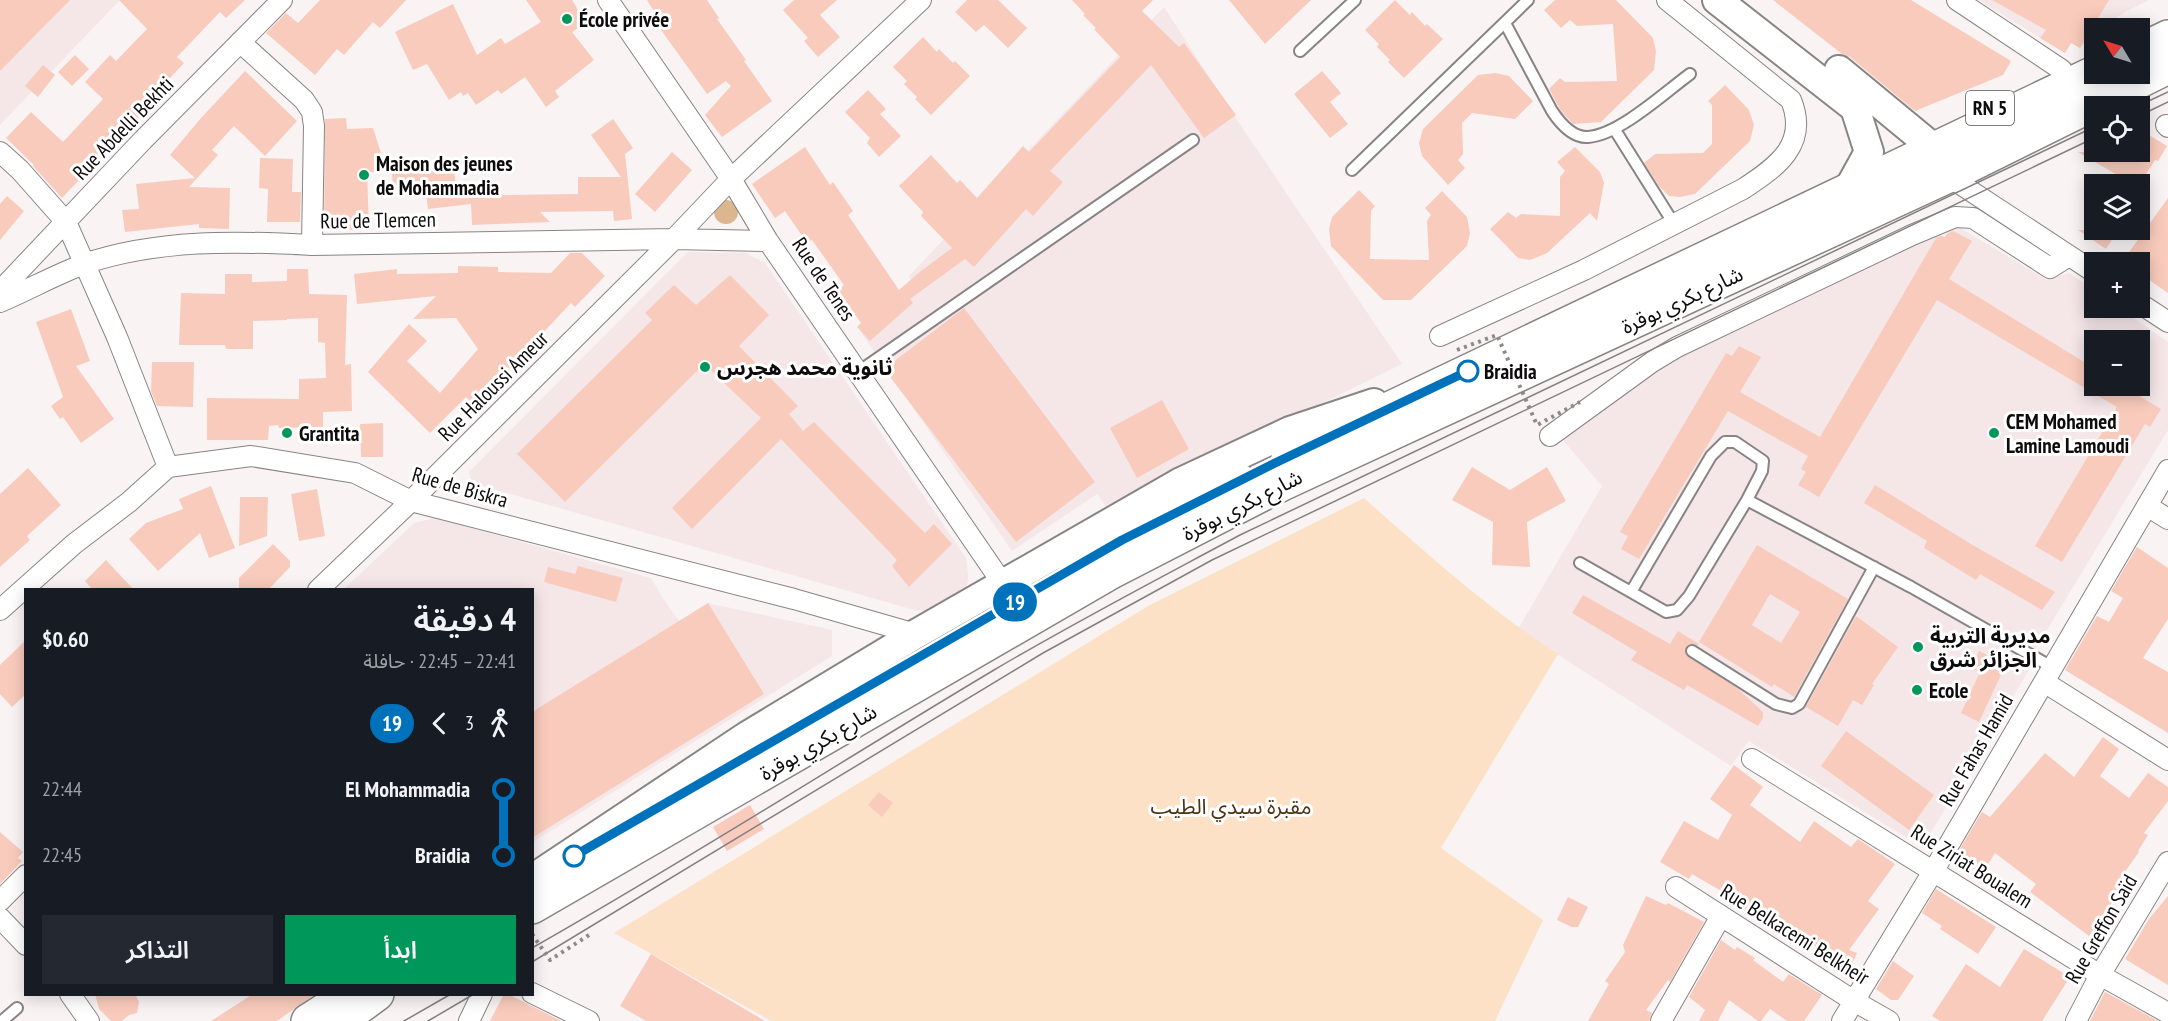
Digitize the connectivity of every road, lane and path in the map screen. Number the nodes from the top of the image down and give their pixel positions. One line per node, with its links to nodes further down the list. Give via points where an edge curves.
1 (282, 0): 14 (street, Rue Abdelli Bekhti)
2 (608, 0): 30 (street, Rue de Tenes)
3 (921, 0): 30 (street, Rue Haloussi Ameur)
4 (1355, 0): 16 (lane)
5 (1528, 0): 11 (lane)
6 (1667, 0): 33 (street, via 1791,100 1797,113 1797,131 1788,152 1768,173)
7 (1717, 0): 31 (street, via 1855,108 1869,152)
8 (1749, 0): 24 (street)
9 (1957, 0): 19 (street)
10 (2168, 20): 12 (highway)
11 (1505, 23): 22 (lane, via 1560,123 1587,137); 28 (lane)
12 (2150, 28)
13 (2168, 37): 15 (highway)
14 (240, 42): 32 (street, Rue Abdelli Bekhti); 36 (street, via 304,100 312,112)
15 (2150, 46)
16 (1300, 51)
17 (2084, 60): 19 (highway, RN 5)
18 (2168, 67): 25 (highway, RN 5)
19 (2062, 70): 24 (highway, RN 5)
20 (1690, 74): 22 (lane)
21 (2084, 79): 25 (highway, RN 5)
22 (1615, 130): 33 (lane)
23 (1193, 140): 46 (lane)
24 (1925, 141): 27 (highway, RN 5)
25 (1972, 147): 27 (highway, شارع بكري بوقرة / RN 5); 29 (highway, شارع بكري بوقرة / RN 5)
26 (0, 152): 32 (street)
27 (1891, 169): 31 (highway, شارع بكري بوقرة / RN 5)
28 (1352, 170)
29 (1948, 176): 37 (street); 75 (highway, شارع بكري بوقرة / RN 5, via 1282,484 1113,571)
30 (731, 179): 34 (street, Rue Haloussi Ameur); 35 (street, Rue de Tenes)
31 (1848, 190): 45 (highway, شارع بكري بوقرة / RN 5)
32 (66, 222): 38 (street); 40 (street, Rue Abdelli Bekhti)
33 (1674, 224): 44 (street)
34 (674, 239): 35 (street, Rue de Tlemcen); 36 (street, Rue de Tlemcen); 52 (street, Rue Haloussi Ameur)
35 (768, 241): 46 (street, Rue de Tenes)
36 (312, 245): 38 (street, Rue de Tlemcen, via 153,247)
37 (2069, 256): 39 (street); 48 (street, via 2050,268 1973,218 1955,218 1677,347)
38 (85, 264): 41 (street, Rue de Tlemcen); 49 (street)
39 (2084, 266)
40 (0, 291)
41 (0, 302)
42 (2150, 310): 43 (street)
43 (2168, 322)
44 (1440, 336)
45 (1458, 363): 47 (path, bridge, via 1497,335 1537,425); 57 (street, via 1280,435 1181,482); 71 (highway, شارع بكري بوقرة / RN 5, via 1275,463 1122,540)
46 (858, 372): 57 (street, Rue de Tenes)
47 (1580, 402)
48 (1550, 436)
49 (168, 467): 52 (street, Rue de Biskra, via 251,456 355,473); 58 (street)
50 (2168, 470): 53 (street, Rue Fahas Hamid)
51 (1747, 500): 56 (lane); 61 (lane, via 1677,610 1666,612); 61 (lane, via 1762,471 1762,460 1735,442 1725,442 1711,456)
52 (411, 501): 59 (street, Rue Haloussi Ameur); 63 (street, Rue de Biskra, via 794,598)
53 (2147, 506): 54 (street); 65 (street, Rue Fahas Hamid)
54 (2168, 519)
55 (1580, 563): 61 (lane)
56 (1874, 567): 64 (lane, via 1799,704 1792,708 1776,704); 65 (lane)
57 (1003, 584): 63 (street)
58 (25, 588)
59 (320, 588)
60 (24, 589): 62 (street)
61 (1631, 592)
62 (0, 610)
63 (916, 634): 72 (street, via 747,736)
64 (1692, 651)
65 (2048, 674): 67 (street); 69 (street, Rue Fahas Hamid)
66 (1752, 759): 69 (street, Rue Ziriat Boualem)
67 (2168, 760)
68 (2168, 862): 81 (street, Rue Greffon Saïd)
69 (1934, 870): 81 (street, Rue Ziriat Boualem); 88 (street, Rue Fahas Hamid)
70 (24, 877): 74 (street)
71 (534, 879)
72 (534, 879)
73 (1676, 887): 76 (street, Rue Belkacemi Belkheir)
74 (0, 901)
75 (534, 906)
76 (1721, 916): 88 (street, Rue Belkacemi Belkheir); 98 (street)
77 (0, 918): 80 (street)
78 (589, 934): 79 (path, bridge, via 549,960)
79 (534, 937)
80 (24, 943)
81 (2100, 975): 90 (street, Rue Ziriat Boualem); 101 (street, Rue Greffon Saïd)
82 (534, 994): 97 (street)
83 (71, 996): 92 (street)
84 (347, 996): 93 (highway)
85 (376, 996): 94 (highway)
86 (377, 996): 95 (street)
87 (481, 996): 96 (street)
88 (1854, 1001): 99 (street, Rue Fahas Hamid); 100 (street, Rue Belkacemi Belkheir)
89 (17, 1008): 91 (lane)
90 (2168, 1013)
91 (2, 1021)
92 (89, 1021)
93 (308, 1021)
94 (340, 1021)
95 (358, 1021)
96 (469, 1021)
97 (589, 1021)
98 (1661, 1021)
99 (1842, 1021)
100 (1889, 1021)
101 (2076, 1021)

